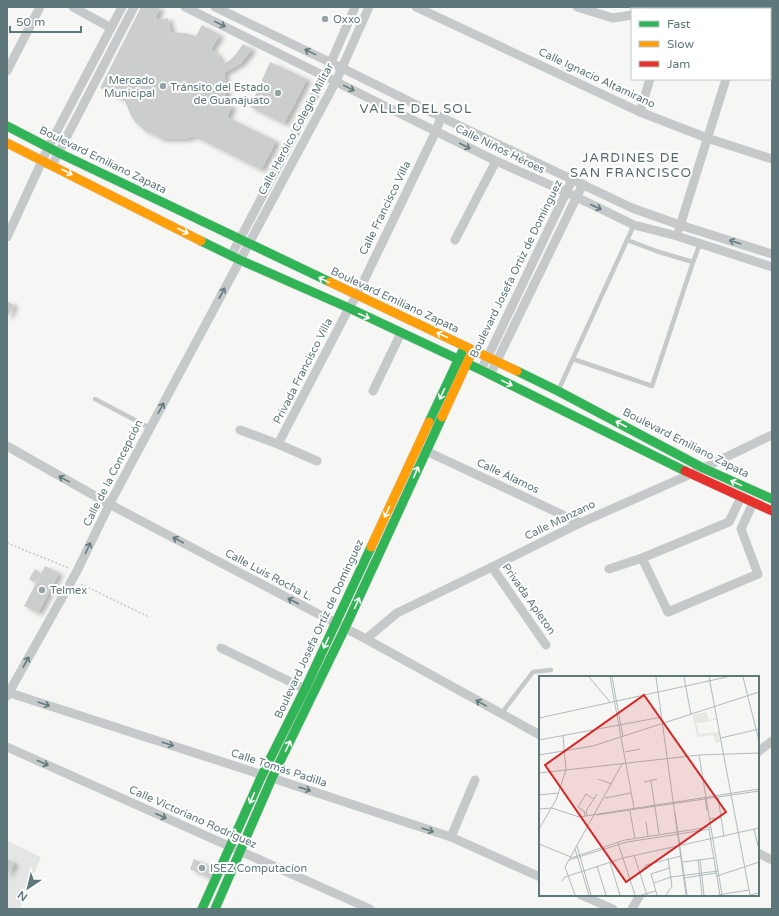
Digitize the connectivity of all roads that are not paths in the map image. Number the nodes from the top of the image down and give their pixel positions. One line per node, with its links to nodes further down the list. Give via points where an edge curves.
1 (40, 7): 15 (street)
2 (73, 7): 12 (street)
3 (122, 7): 12 (street)
4 (134, 7): 27 (street)
5 (185, 7): 16 (street, Calle Niños Héroes, one-way to 16)
6 (215, 7): 13 (street, Calle Niños Héroes, one-way to 6)
7 (355, 7): 13 (street, Calle Heróico Colegio Militar)
8 (369, 7): 14 (street, Calle Heróico Colegio Militar)
9 (416, 7): 20 (street, Calle Ignacio Altamirano)
10 (577, 7): 11 (street, via 613,18)
11 (631, 15)
12 (111, 28): 26 (street)
13 (331, 62): 14 (street, Calle Niños Héroes); 16 (street, Calle Heróico Colegio Militar)
14 (342, 68): 19 (street, Calle Heróico Colegio Militar); 21 (street, Calle Niños Héroes)
15 (7, 71)
16 (325, 76): 19 (street, Calle Niños Héroes); 40 (street, Calle Heróico Colegio Militar)
17 (650, 80): 20 (street)
18 (726, 80): 24 (street)
19 (336, 81): 23 (street, Calle Niños Héroes, one-way to 23); 43 (street, Calle Heróico Colegio Militar)
20 (640, 112): 24 (street, Calle Ignacio Altamirano)
21 (441, 117): 23 (street, Calle Francisco Villa); 32 (street, Calle Niños Héroes)
22 (7, 126): 26 (street, Boulevard Emiliano Zapata)
23 (436, 131): 30 (street, Calle Niños Héroes, one-way to 30); 49 (street, Calle Francisco Villa)
24 (707, 138): 28 (street, Calle Ignacio Altamirano); 37 (street)
25 (7, 143): 29 (street)
26 (48, 148): 27 (street, Boulevard Emiliano Zapata); 29 (street)
27 (59, 153): 31 (street); 40 (street, Boulevard Emiliano Zapata)
28 (772, 160)
29 (43, 161): 31 (street); 39 (street)
30 (496, 161): 34 (street, Calle Niños Héroes); 41 (street)
31 (52, 165): 46 (street, one-way to 46)
32 (572, 180): 33 (street, Calle Niños Héroes); 34 (street, Boulevard Josefa Ortiz de Domínguez)
33 (583, 184): 35 (street, Boulevard Josefa Ortiz de Domínguez); 37 (street, Calle Niños Héroes, via 632,208)
34 (566, 192): 35 (street, Calle Niños Héroes); 53 (street, Boulevard Josefa Ortiz de Domínguez)
35 (576, 198): 36 (street, Calle Niños Héroes, one-way to 36); 56 (street, Boulevard Josefa Ortiz de Domínguez)
36 (634, 225): 38 (street, Calle Niños Héroes); 42 (lane)
37 (680, 225): 38 (street); 45 (street, Calle Niños Héroes, one-way to 37)
38 (677, 236): 44 (street, Calle Niños Héroes)
39 (7, 237)
40 (240, 239): 43 (street, Boulevard Emiliano Zapata); 46 (street, Calle Heróico Colegio Militar)
41 (455, 240)
42 (627, 240): 47 (lane); 54 (lane)
43 (249, 244): 46 (street, Calle Heróico Colegio Militar); 49 (street, Boulevard Emiliano Zapata, one-way to 43)
44 (700, 244): 47 (lane); 48 (street, Calle Niños Héroes)
45 (772, 254)
46 (236, 258): 50 (street); 62 (street, Calle de la Concepción, one-way to 46)
47 (693, 262): 54 (lane, via 652,386)
48 (772, 267)
49 (357, 295): 50 (street, Calle Francisco Villa); 52 (street, Boulevard Emiliano Zapata, one-way to 49)
50 (348, 308): 51 (street, one-way to 51); 65 (street, Privada Francisco Villa)
51 (401, 333): 55 (street); 59 (street)
52 (469, 348): 53 (street, Boulevard Emiliano Zapata); 55 (street)
53 (488, 357): 56 (street, Boulevard Emiliano Zapata); 57 (street, Boulevard Josefa Ortiz de Domínguez)
54 (573, 359): 60 (lane)
55 (463, 361): 57 (street); 67 (street, Boulevard Josefa Ortiz de Domínguez); 82 (street, Boulevard Josefa Ortiz de Domínguez, one-way to 82, via 453,370)
56 (497, 361): 58 (street, Boulevard Josefa Ortiz de Domínguez); 60 (street, Boulevard Emiliano Zapata)
57 (481, 370): 58 (street)
58 (490, 375): 70 (street, one-way to 70)
59 (373, 391)
60 (558, 391): 69 (street, Boulevard Emiliano Zapata, one-way to 60)
61 (94, 399): 62 (lane)
62 (150, 428): 74 (street, Calle de la Concepción)
63 (240, 430): 65 (street)
64 (772, 435): 69 (street, Calle Manzano)
65 (278, 444): 68 (street)
66 (7, 446): 74 (street, Calle Luis Rocha L., one-way to 66)
67 (426, 451): 77 (street, Calle Álamos); 83 (street, Boulevard Josefa Ortiz de Domínguez, one-way to 67)
68 (317, 461)
69 (703, 468): 70 (street, Calle Manzano); 72 (street, Boulevard Emiliano Zapata, one-way to 69)
70 (691, 474): 71 (street); 77 (street, Calle Manzano)
71 (741, 497): 73 (street); 76 (street)
72 (772, 499)
73 (753, 503): 75 (street); 78 (street)
74 (109, 504): 82 (street, Calle Luis Rocha L., one-way to 74); 89 (street, Calle de la Concepción, one-way to 74, via 77,571)
75 (772, 511)
76 (729, 522): 78 (street); 79 (street)
77 (580, 523): 80 (street, Calle Manzano)
78 (741, 529): 79 (street, via 758,574 668,612)
79 (642, 558): 81 (street)
80 (492, 567): 84 (street, Calle Manzano, via 396,613); 85 (street, Privada Apleton)
81 (609, 570)
82 (335, 623): 83 (street, Calle Luis Rocha L.); 88 (street, Boulevard Josefa Ortiz de Domínguez, one-way to 88)
83 (345, 628): 84 (street, Calle Luis Rocha L.); 96 (street, Boulevard Josefa Ortiz de Domínguez, one-way to 83)
84 (366, 639): 90 (street, Calle Luis Rocha L., one-way to 84)
85 (546, 645)
86 (221, 648): 88 (street)
87 (551, 670): 90 (lane, via 533,672)
88 (305, 689): 95 (street, Boulevard Josefa Ortiz de Domínguez)
89 (8, 694): 95 (street, Calle Tomás Padilla, one-way to 95)
90 (501, 714): 91 (street, Calle Luis Rocha L.)
91 (539, 735)
92 (772, 740): 94 (street)
93 (7, 747): 99 (street, Calle Victoriano Rodríguez, one-way to 99)
94 (759, 751)
95 (262, 774): 96 (street, Calle Tomás Padilla); 99 (street, Boulevard Josefa Ortiz de Domínguez, one-way to 99)
96 (272, 778): 98 (street, Calle Tomás Padilla, one-way to 98); 100 (street, Boulevard Josefa Ortiz de Domínguez)
97 (475, 780): 98 (street)
98 (451, 837): 103 (street, Calle Tomás Padilla)
99 (230, 847): 100 (street, Calle Victoriano Rodríguez); 106 (street, Boulevard Josefa Ortiz de Domínguez)
100 (240, 851): 107 (street, Boulevard Josefa Ortiz de Domínguez); 108 (street, Calle Victoriano Rodríguez)
101 (759, 853): 102 (street)
102 (772, 860)
103 (539, 877)
104 (583, 896): 109 (street)
105 (639, 896): 110 (street)
106 (202, 909)
107 (214, 909)
108 (370, 909)
109 (613, 909)
110 (632, 909)

